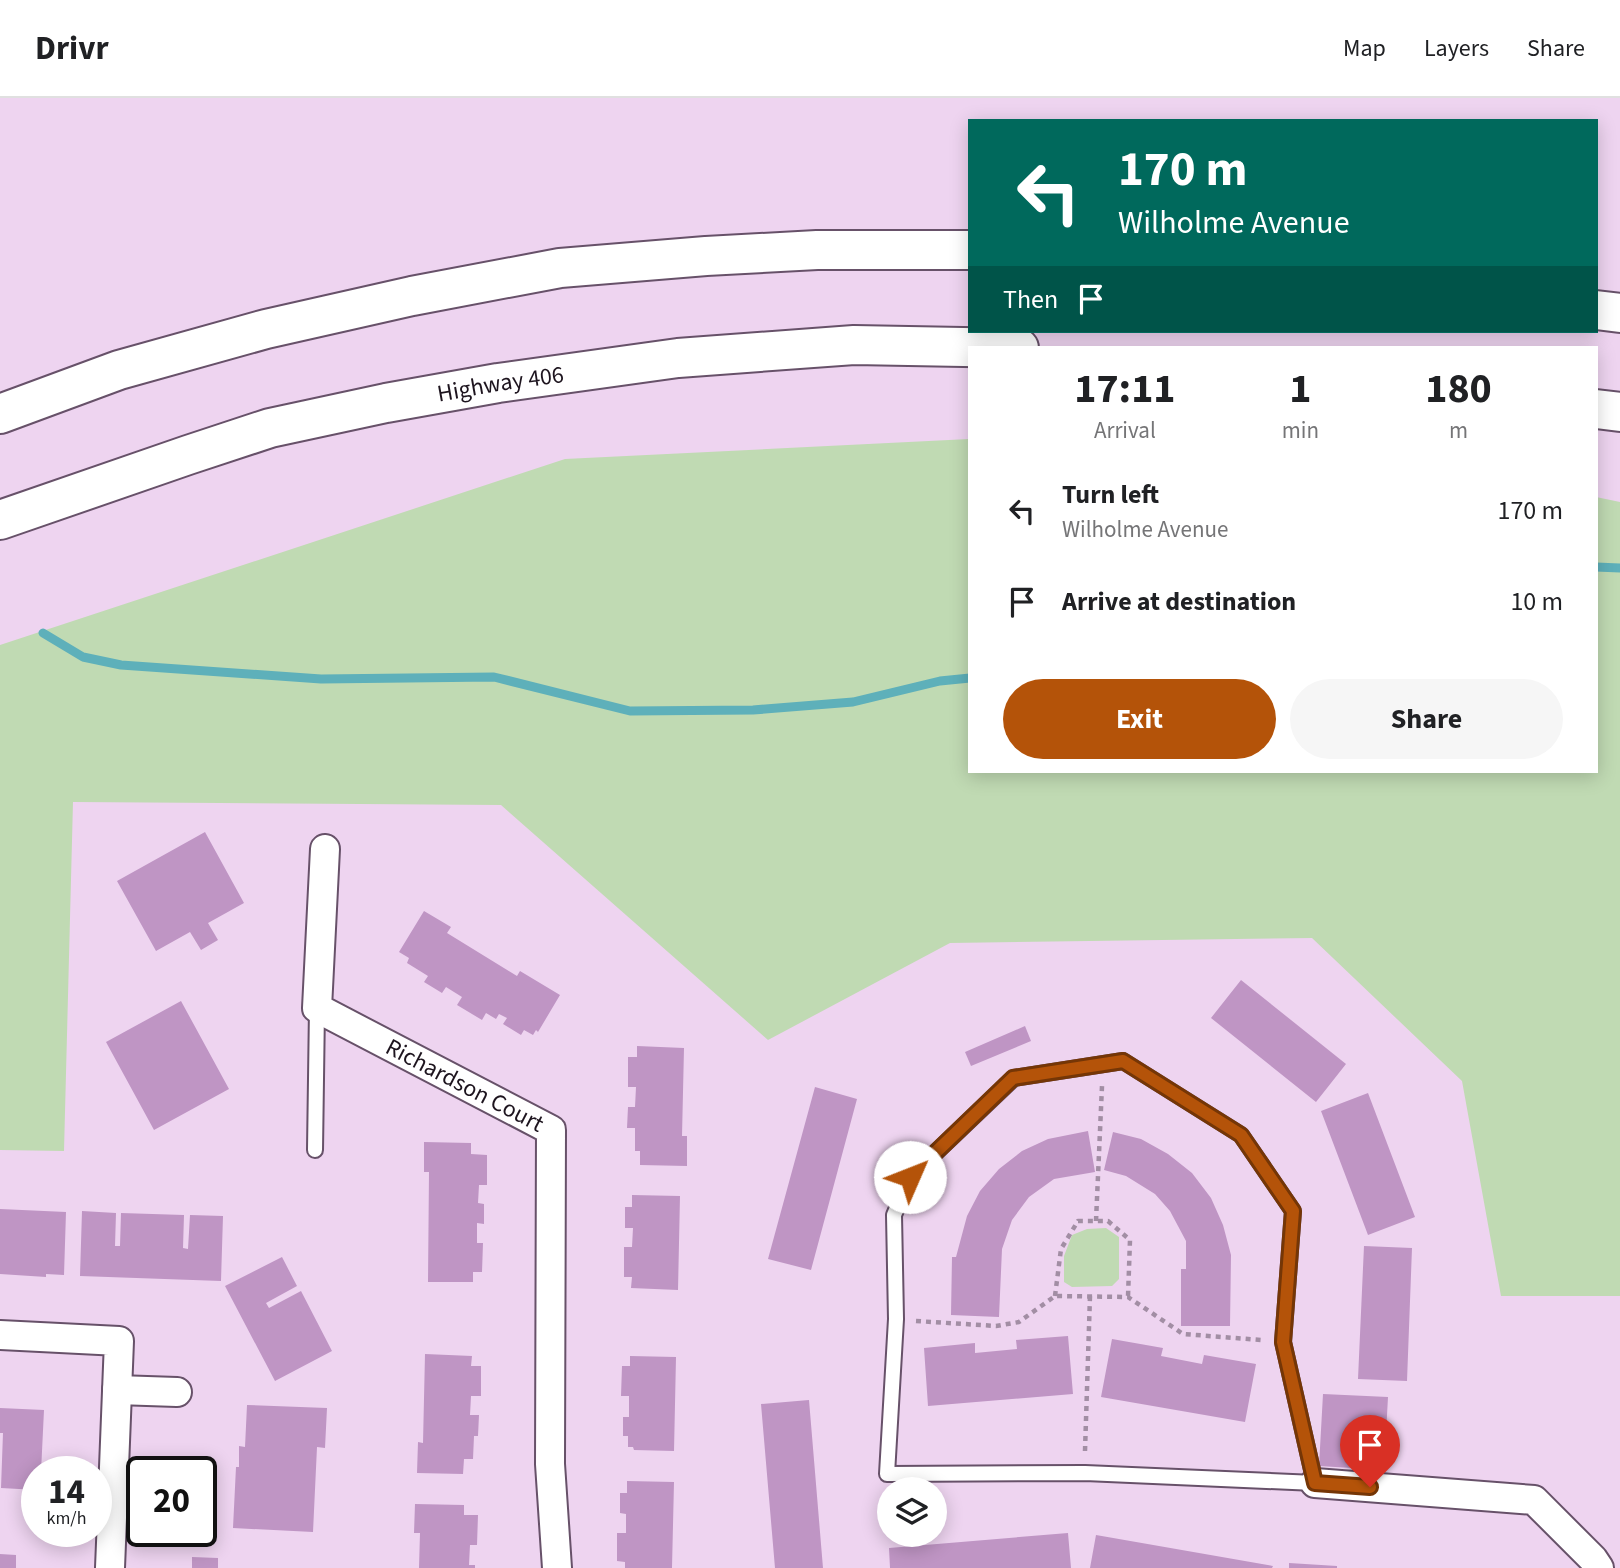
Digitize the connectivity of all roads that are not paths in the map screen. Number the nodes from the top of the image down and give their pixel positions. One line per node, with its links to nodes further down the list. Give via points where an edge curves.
1 (968, 250): 7 (highway, via 817,250 559,268 266,329 119,370)
2 (1598, 310): 3 (highway)
3 (1620, 313)
4 (968, 347): 8 (highway, Highway 406, via 853,345 678,358 386,402 270,428)
5 (1598, 409): 6 (highway)
6 (1620, 412)
7 (0, 414)
8 (0, 520)
9 (325, 849): 10 (street)
10 (317, 1008): 11 (lane); 17 (street, Richardson Court, via 551,1130 550,1464)
11 (315, 1150)
12 (0, 1335): 13 (street, via 119,1341)
13 (117, 1390): 14 (street); 16 (street)
14 (177, 1392)
15 (1315, 1483): 15 (lane, via 1283,1342 1293,1211 1241,1135 1123,1061 1013,1078 910,1177 894,1215 896,1319 887,1474 1085,1473); 18 (street, via 1534,1500)
16 (110, 1568)
17 (557, 1568)
18 (1599, 1568)

